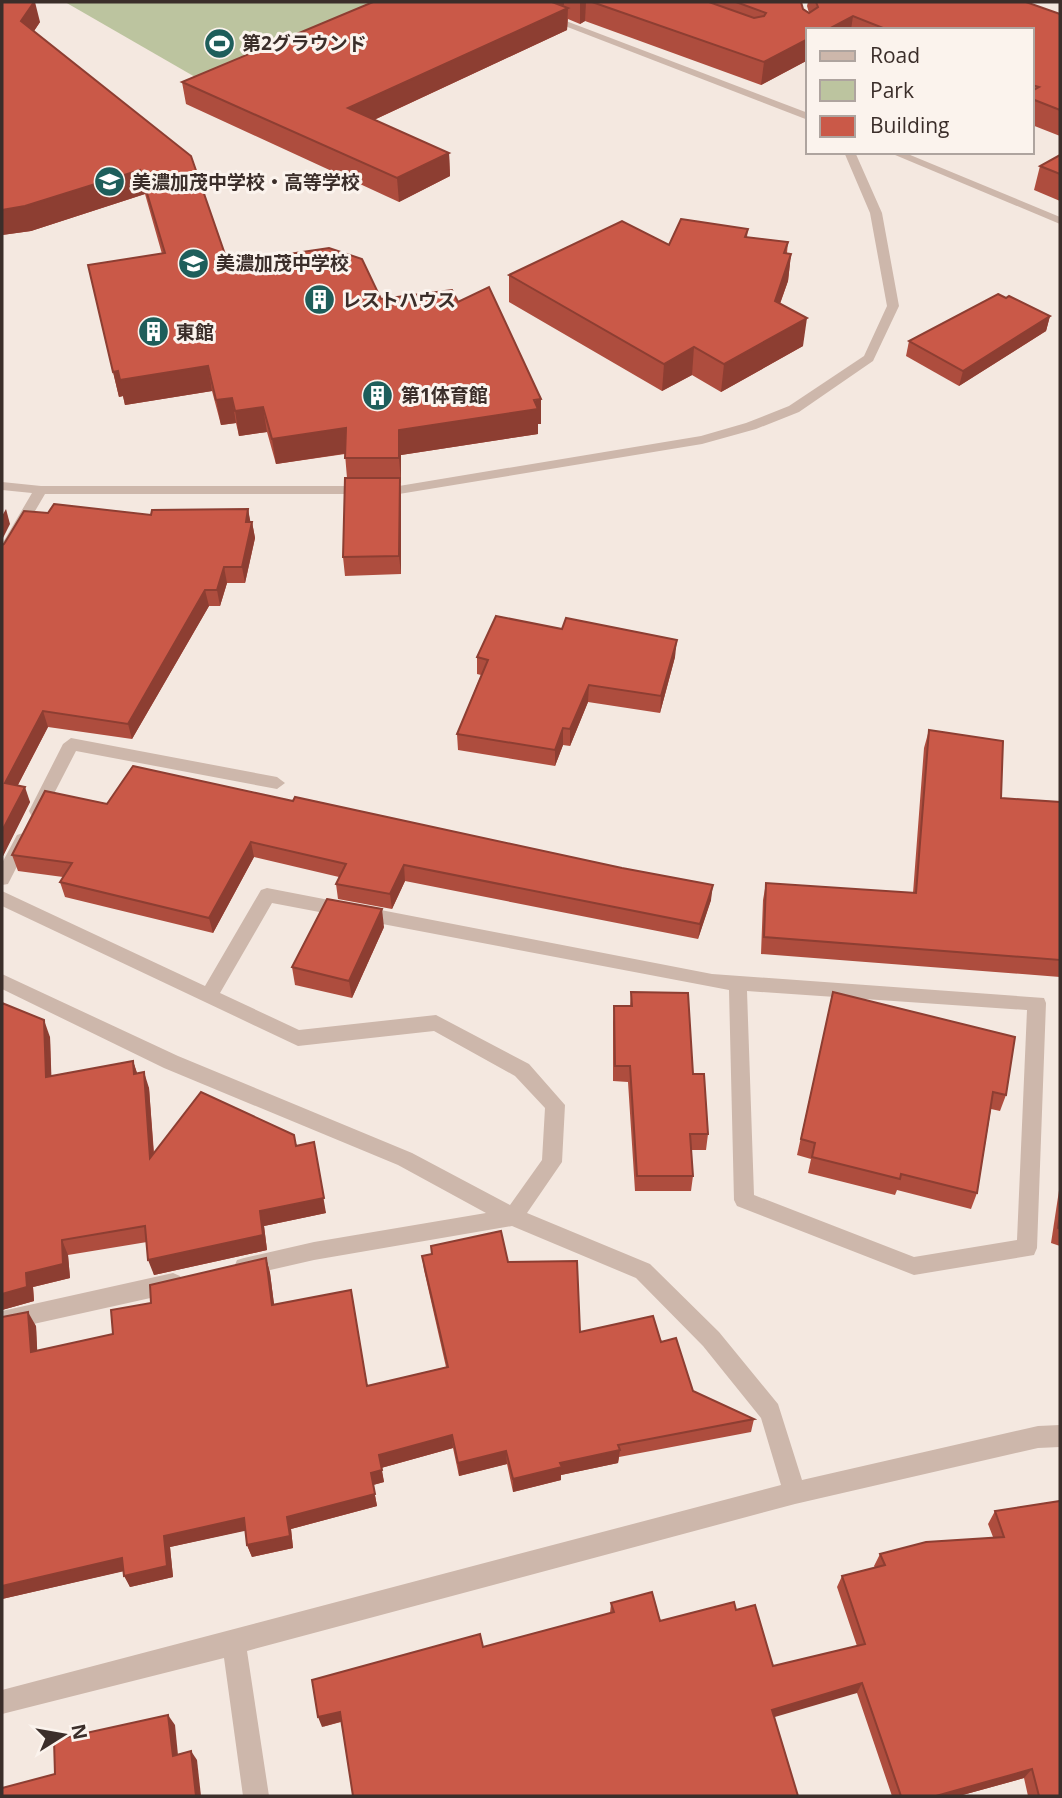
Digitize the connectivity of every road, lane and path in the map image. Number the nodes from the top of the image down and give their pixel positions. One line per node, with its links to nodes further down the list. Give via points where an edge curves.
1 (508, 2): 3 (street)
2 (562, 12): 3 (street)
3 (551, 17): 4 (street)
4 (806, 116)
5 (850, 154): 9 (street, via 876,213 893,306 869,358 794,409 702,440 399,490)
6 (898, 154): 7 (street)
7 (1060, 221)
8 (2, 486): 9 (street)
9 (41, 491): 10 (street)
10 (2, 556)
11 (277, 783): 12 (street, via 71,744)
12 (2, 879)
13 (2, 898): 16 (street)
14 (2, 981): 17 (street, via 172,1062 405,1160)
15 (738, 983): 15 (street, via 1037,1003 1027,1248 914,1266 744,1200); 16 (street, via 267,895)
16 (209, 996): 17 (street, via 298,1038 436,1023 522,1070 555,1105 552,1162)
17 (513, 1217): 18 (street, via 314,1251); 22 (street, via 643,1271 711,1339 770,1412)
18 (219, 1273)
19 (192, 1279): 20 (street)
20 (2, 1321)
21 (1060, 1436): 22 (street, via 1038,1437)
22 (795, 1493): 23 (street)
23 (234, 1643): 24 (street); 25 (street)
24 (2, 1702)
25 (256, 1796)

